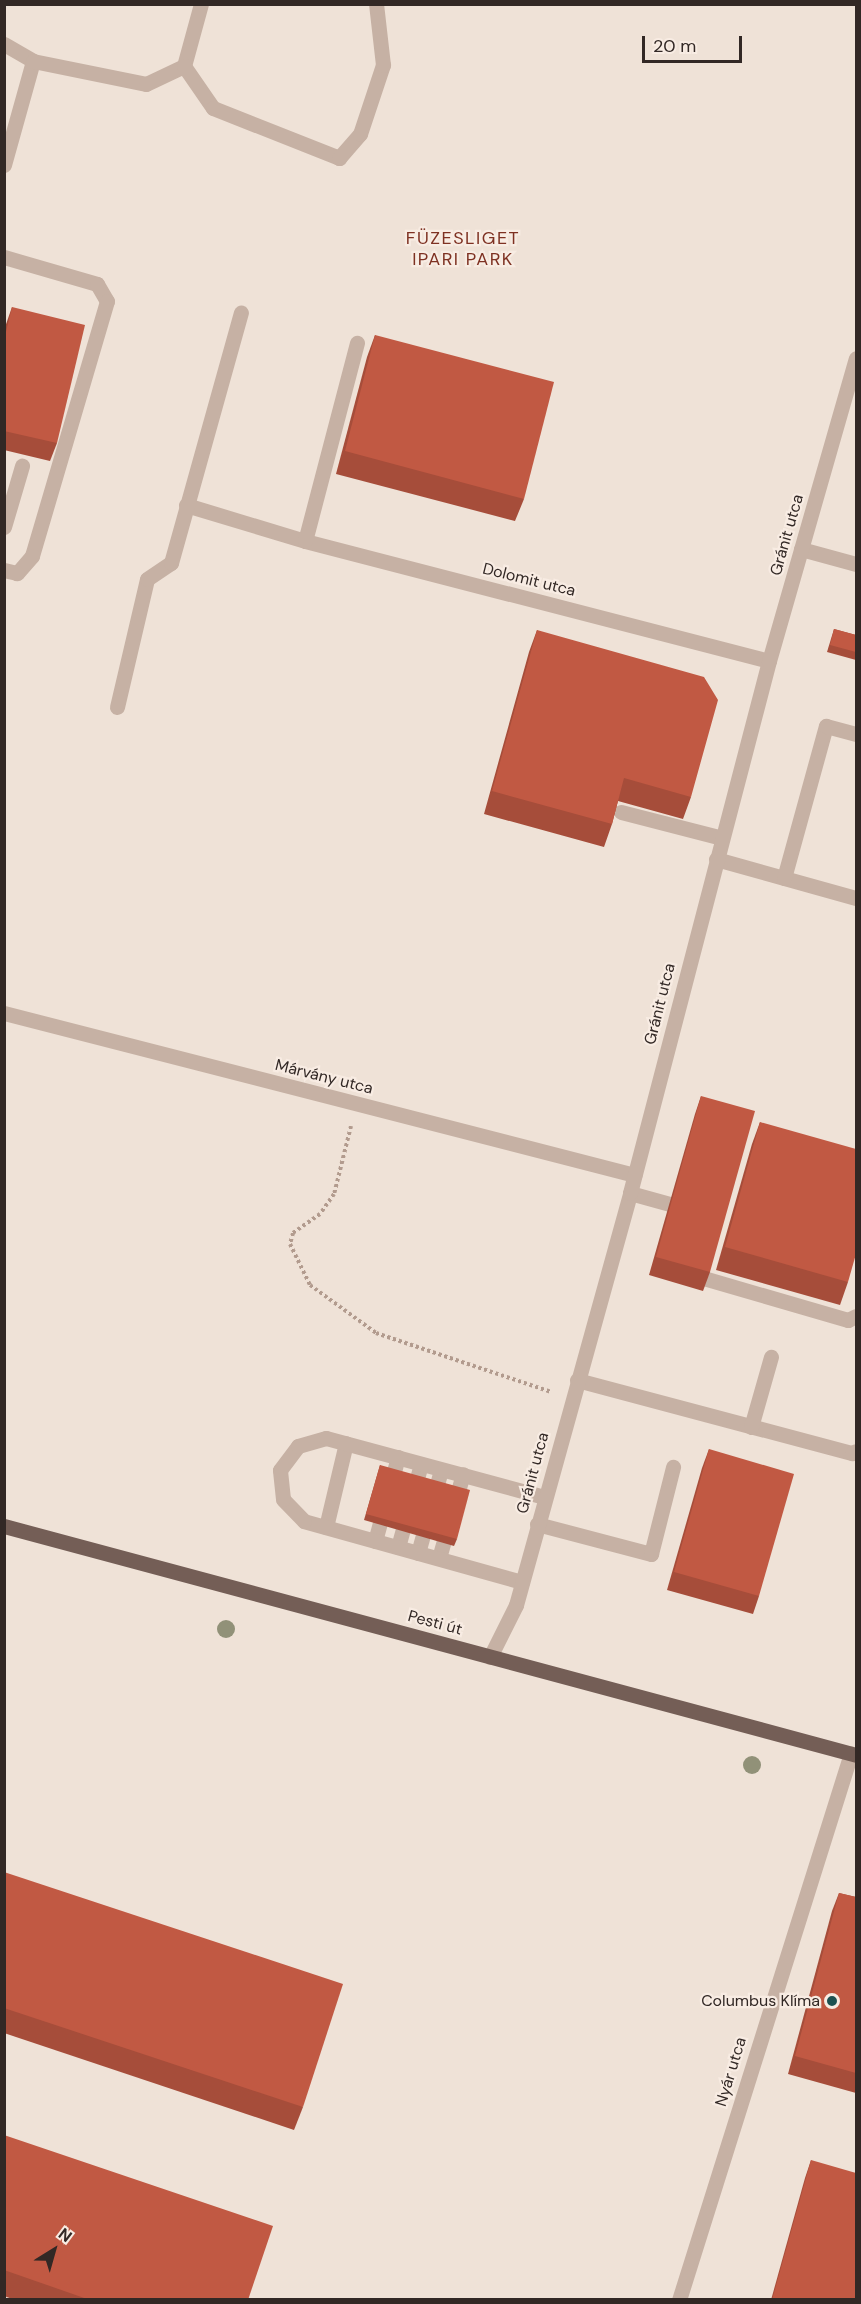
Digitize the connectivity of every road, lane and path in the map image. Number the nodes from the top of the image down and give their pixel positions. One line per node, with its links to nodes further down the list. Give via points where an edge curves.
1 (201, 4): 5 (street)
2 (376, 4): 5 (street, via 383,65 360,134 339,158 213,108)
3 (4, 44): 4 (street)
4 (33, 61): 5 (street, via 146,84); 6 (street)
5 (184, 66)
6 (4, 165)
7 (4, 257): 17 (street, via 97,284 107,301 33,556 17,573)
8 (241, 313): 12 (street)
9 (357, 343): 14 (street)
10 (856, 358): 15 (street, Gránit utca)
11 (22, 466): 13 (street)
12 (186, 506): 14 (street, Dolomit utca); 19 (street, via 171,563 147,579)
13 (4, 527)
14 (305, 541): 18 (street, Dolomit utca)
15 (801, 549): 16 (street); 18 (street, Gránit utca)
16 (856, 564)
17 (4, 570)
18 (769, 661): 22 (street, Gránit utca)
19 (117, 707)
20 (856, 734): 24 (street, via 826,726)
21 (621, 812): 22 (street)
22 (722, 838): 23 (street, Gránit utca)
23 (716, 859): 24 (street); 28 (street, Gránit utca)
24 (784, 878): 25 (street)
25 (856, 898)
26 (4, 1014): 27 (street, Márvány utca)
27 (356, 1104): 28 (street, Márvány utca); 35 (path, via 334,1194 320,1214 293,1233 290,1244 310,1285 376,1333)
28 (635, 1175): 29 (street, Gránit utca)
29 (630, 1193): 30 (street); 34 (street, Gránit utca)
30 (706, 1214)
31 (695, 1257): 32 (street, via 692,1268 700,1277 848,1320)
32 (856, 1316)
33 (771, 1357): 36 (street)
34 (577, 1380): 35 (street, Gránit utca); 36 (street)
35 (572, 1399): 44 (street, Gránit utca)
36 (751, 1428): 38 (street)
37 (346, 1443): 39 (street); 47 (street); 47 (street, via 311,1439 287,1457 280,1470 279,1485 292,1512 304,1521)
38 (856, 1451)
39 (398, 1457): 40 (street); 48 (street)
40 (421, 1464): 42 (street); 49 (street)
41 (674, 1467): 45 (street, via 651,1554)
42 (441, 1470): 43 (street); 50 (street)
43 (463, 1474): 44 (street); 51 (street)
44 (545, 1497): 45 (street, Gránit utca)
45 (537, 1524): 52 (street, Gránit utca)
46 (4, 1526): 53 (main road, Pesti út)
47 (326, 1527): 48 (street)
48 (375, 1541): 49 (street)
49 (398, 1547): 50 (street)
50 (418, 1553): 51 (street)
51 (440, 1558): 52 (street)
52 (522, 1582): 53 (street, Gránit utca, via 516,1605)
53 (490, 1657): 54 (main road, Pesti út)
54 (854, 1754): 55 (street, Nyár utca)
55 (679, 2300)

